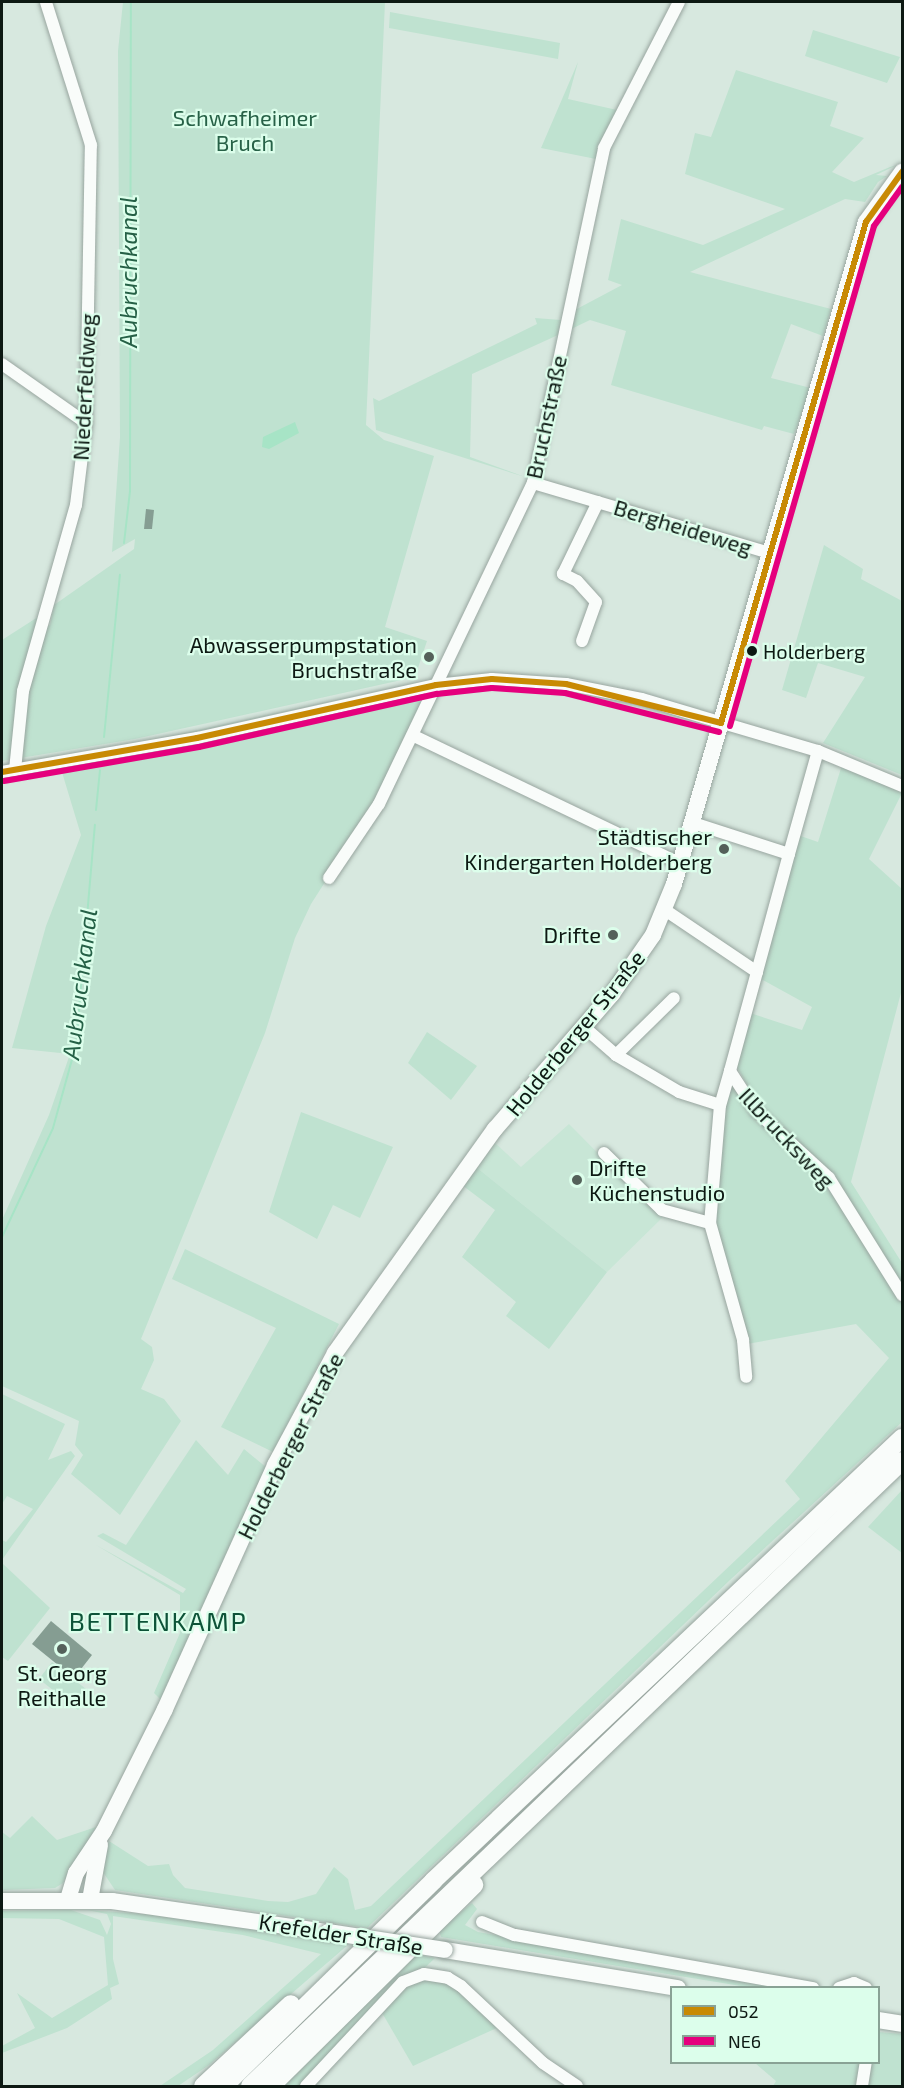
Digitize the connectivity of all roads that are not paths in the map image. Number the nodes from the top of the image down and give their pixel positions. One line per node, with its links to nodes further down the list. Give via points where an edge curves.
1 (46, 2): 5 (street, Niederfeldweg, via 90,145)
2 (678, 2): 6 (street, Bruchstraße, via 604,148)
3 (903, 172): 8 (main road, Holderberger Straße, via 866,222)
4 (2, 364): 5 (street)
5 (86, 423): 14 (street, Niederfeldweg, via 76,504 23,691)
6 (533, 483): 7 (street, Bergheideweg); 10 (street, Bruchstraße)
7 (598, 502): 8 (street, Bergheideweg); 9 (street, Bergheideweg, via 563,574 577,581 596,602)
8 (769, 553): 11 (main road, Holderberger Straße)
9 (582, 641)
10 (436, 685): 11 (street, via 492,679 566,684); 12 (street, Bruchstraße); 14 (street, via 197,738)
11 (721, 723): 13 (street); 17 (main road, Holderberger Straße)
12 (414, 736): 19 (street); 20 (street, Bruchstraße, via 379,804)
13 (818, 751): 16 (street); 18 (street, Illbrucksweg)
14 (15, 770): 15 (street)
15 (2, 772)
16 (903, 786)
17 (690, 822): 18 (street); 19 (main road, Holderberger Straße)
18 (789, 854): 22 (street, Illbrucksweg)
19 (679, 863): 21 (main road, Holderberger Straße)
20 (330, 878)
21 (665, 910): 22 (street); 24 (main road, Holderberger Straße, via 640,959)
22 (757, 972): 26 (street, Illbrucksweg)
23 (674, 998): 25 (street)
24 (584, 1027): 25 (street); 35 (main road, Holderberger Straße, via 489,1138 335,1353 275,1465 165,1710)
25 (616, 1055): 27 (street, via 678,1092)
26 (730, 1071): 27 (street); 30 (street, Illbrucksweg, via 756,1112 829,1178)
27 (720, 1105): 29 (street)
28 (604, 1153): 29 (street, via 662,1210)
29 (710, 1222): 31 (street, via 716,1258 743,1340)
30 (903, 1295)
31 (746, 1377)
32 (903, 1438): 36 (highway)
33 (903, 1461): 34 (highway)
34 (560, 1791): 52 (highway); 53 (highway, via 456,1905)
35 (104, 1831): 37 (main road, Holderberger Straße, via 76,1873); 38 (main road, Holderberger Straße)
36 (433, 1881): 45 (highway); 51 (highway)
37 (68, 1899): 38 (main road, Krefelder Straße); 39 (main road, Krefelder Straße)
38 (90, 1900): 44 (main road, Krefelder Straße, bridge, via 328,1932)
39 (2, 1901)
40 (482, 1922): 41 (street, via 525,1937)
41 (802, 1986)
42 (845, 1986): 43 (street)
43 (861, 1986)
44 (670, 1987)
45 (281, 2013): 49 (highway); 50 (highway)
46 (880, 2020): 47 (main road)
47 (903, 2024)
48 (866, 2064): 56 (street)
49 (193, 2086)
50 (203, 2086)
51 (224, 2086)
52 (250, 2086)
53 (271, 2086)
54 (306, 2086): 55 (street, via 412,1976 448,1978 543,2063)
55 (577, 2086)
56 (862, 2086)

